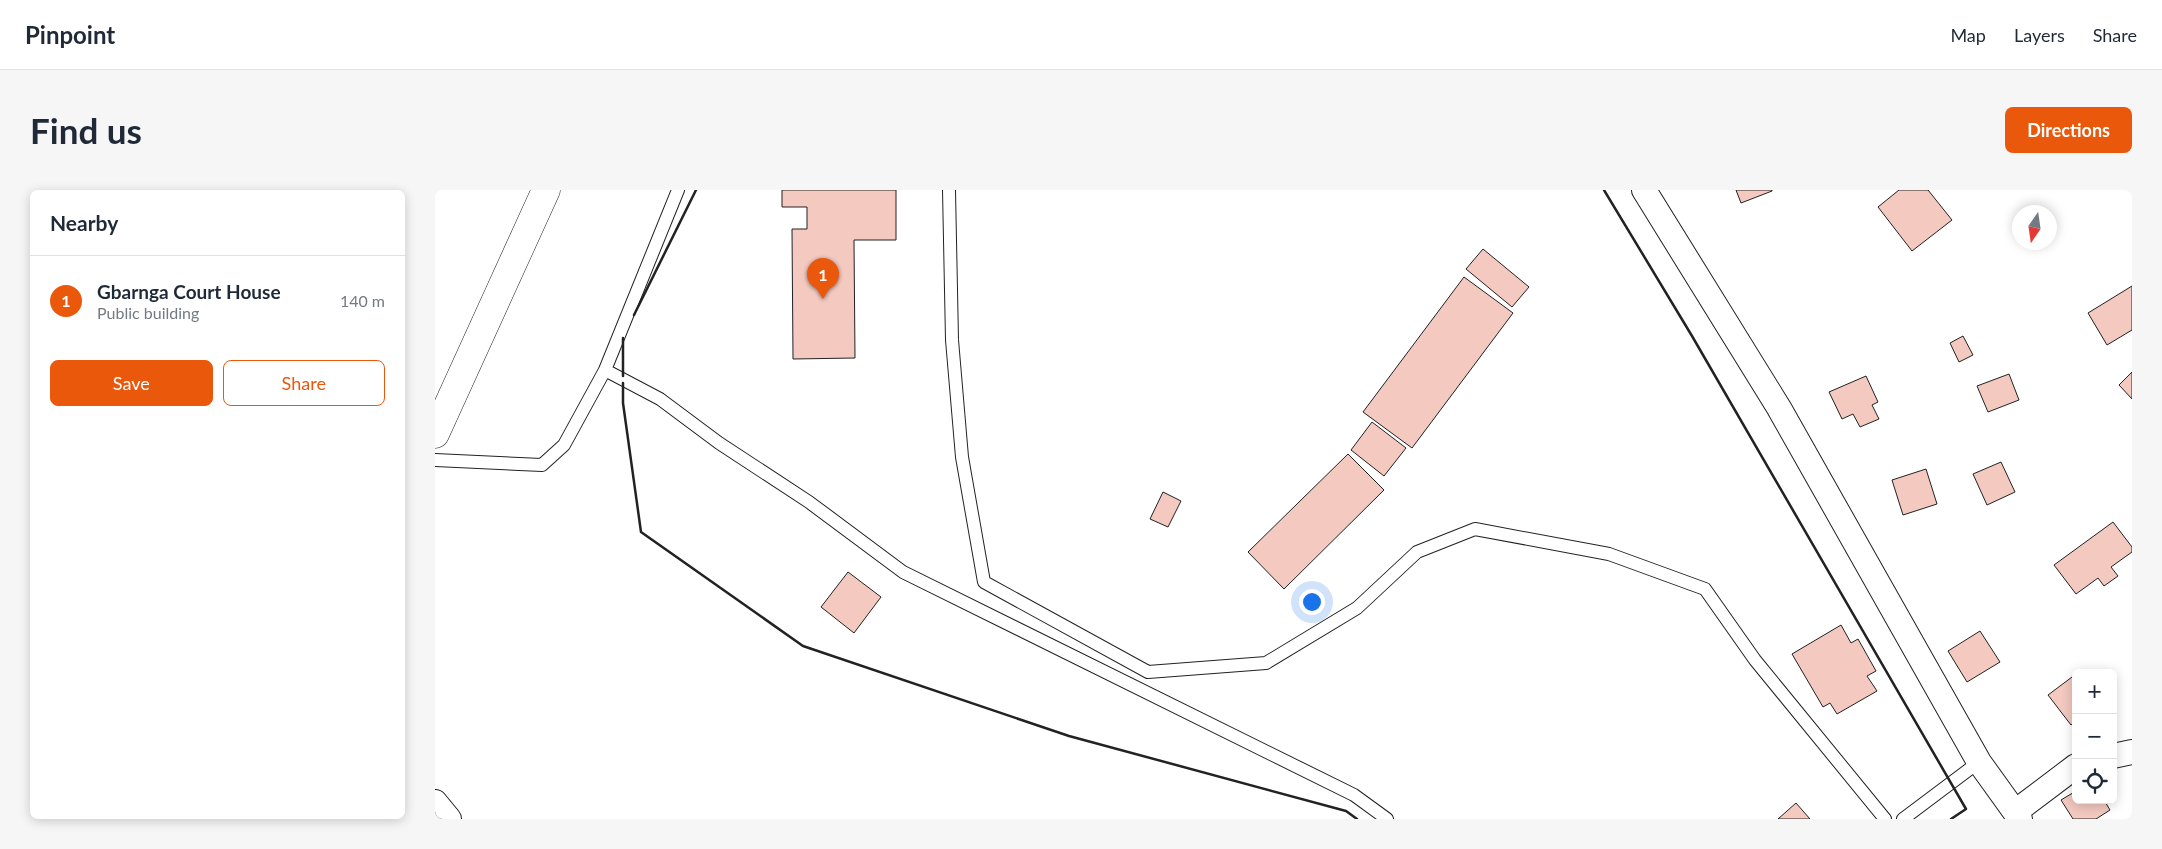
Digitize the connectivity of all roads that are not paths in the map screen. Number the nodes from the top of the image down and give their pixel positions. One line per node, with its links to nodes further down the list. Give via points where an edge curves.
1 (546, 190): 6 (main road)
2 (679, 190): 5 (lane)
3 (949, 190): 16 (lane, via 952,340 961,448 984,582 1148,672 1266,663 1357,608 1417,552 1475,529 1609,554 1705,589 1755,660)
4 (1644, 190): 10 (street, via 1779,408)
5 (605, 370): 7 (lane, via 564,445 542,465); 15 (lane, via 660,400 809,502 903,572 1354,795)
6 (435, 434)
7 (435, 460)
8 (2132, 752): 9 (street)
9 (2117, 755)
10 (1979, 762): 13 (street); 17 (lane)
11 (2072, 769): 13 (street)
12 (435, 802): 14 (street)
13 (2017, 816)
14 (449, 819)
15 (1387, 819)
16 (1885, 819)
17 (1903, 819)

